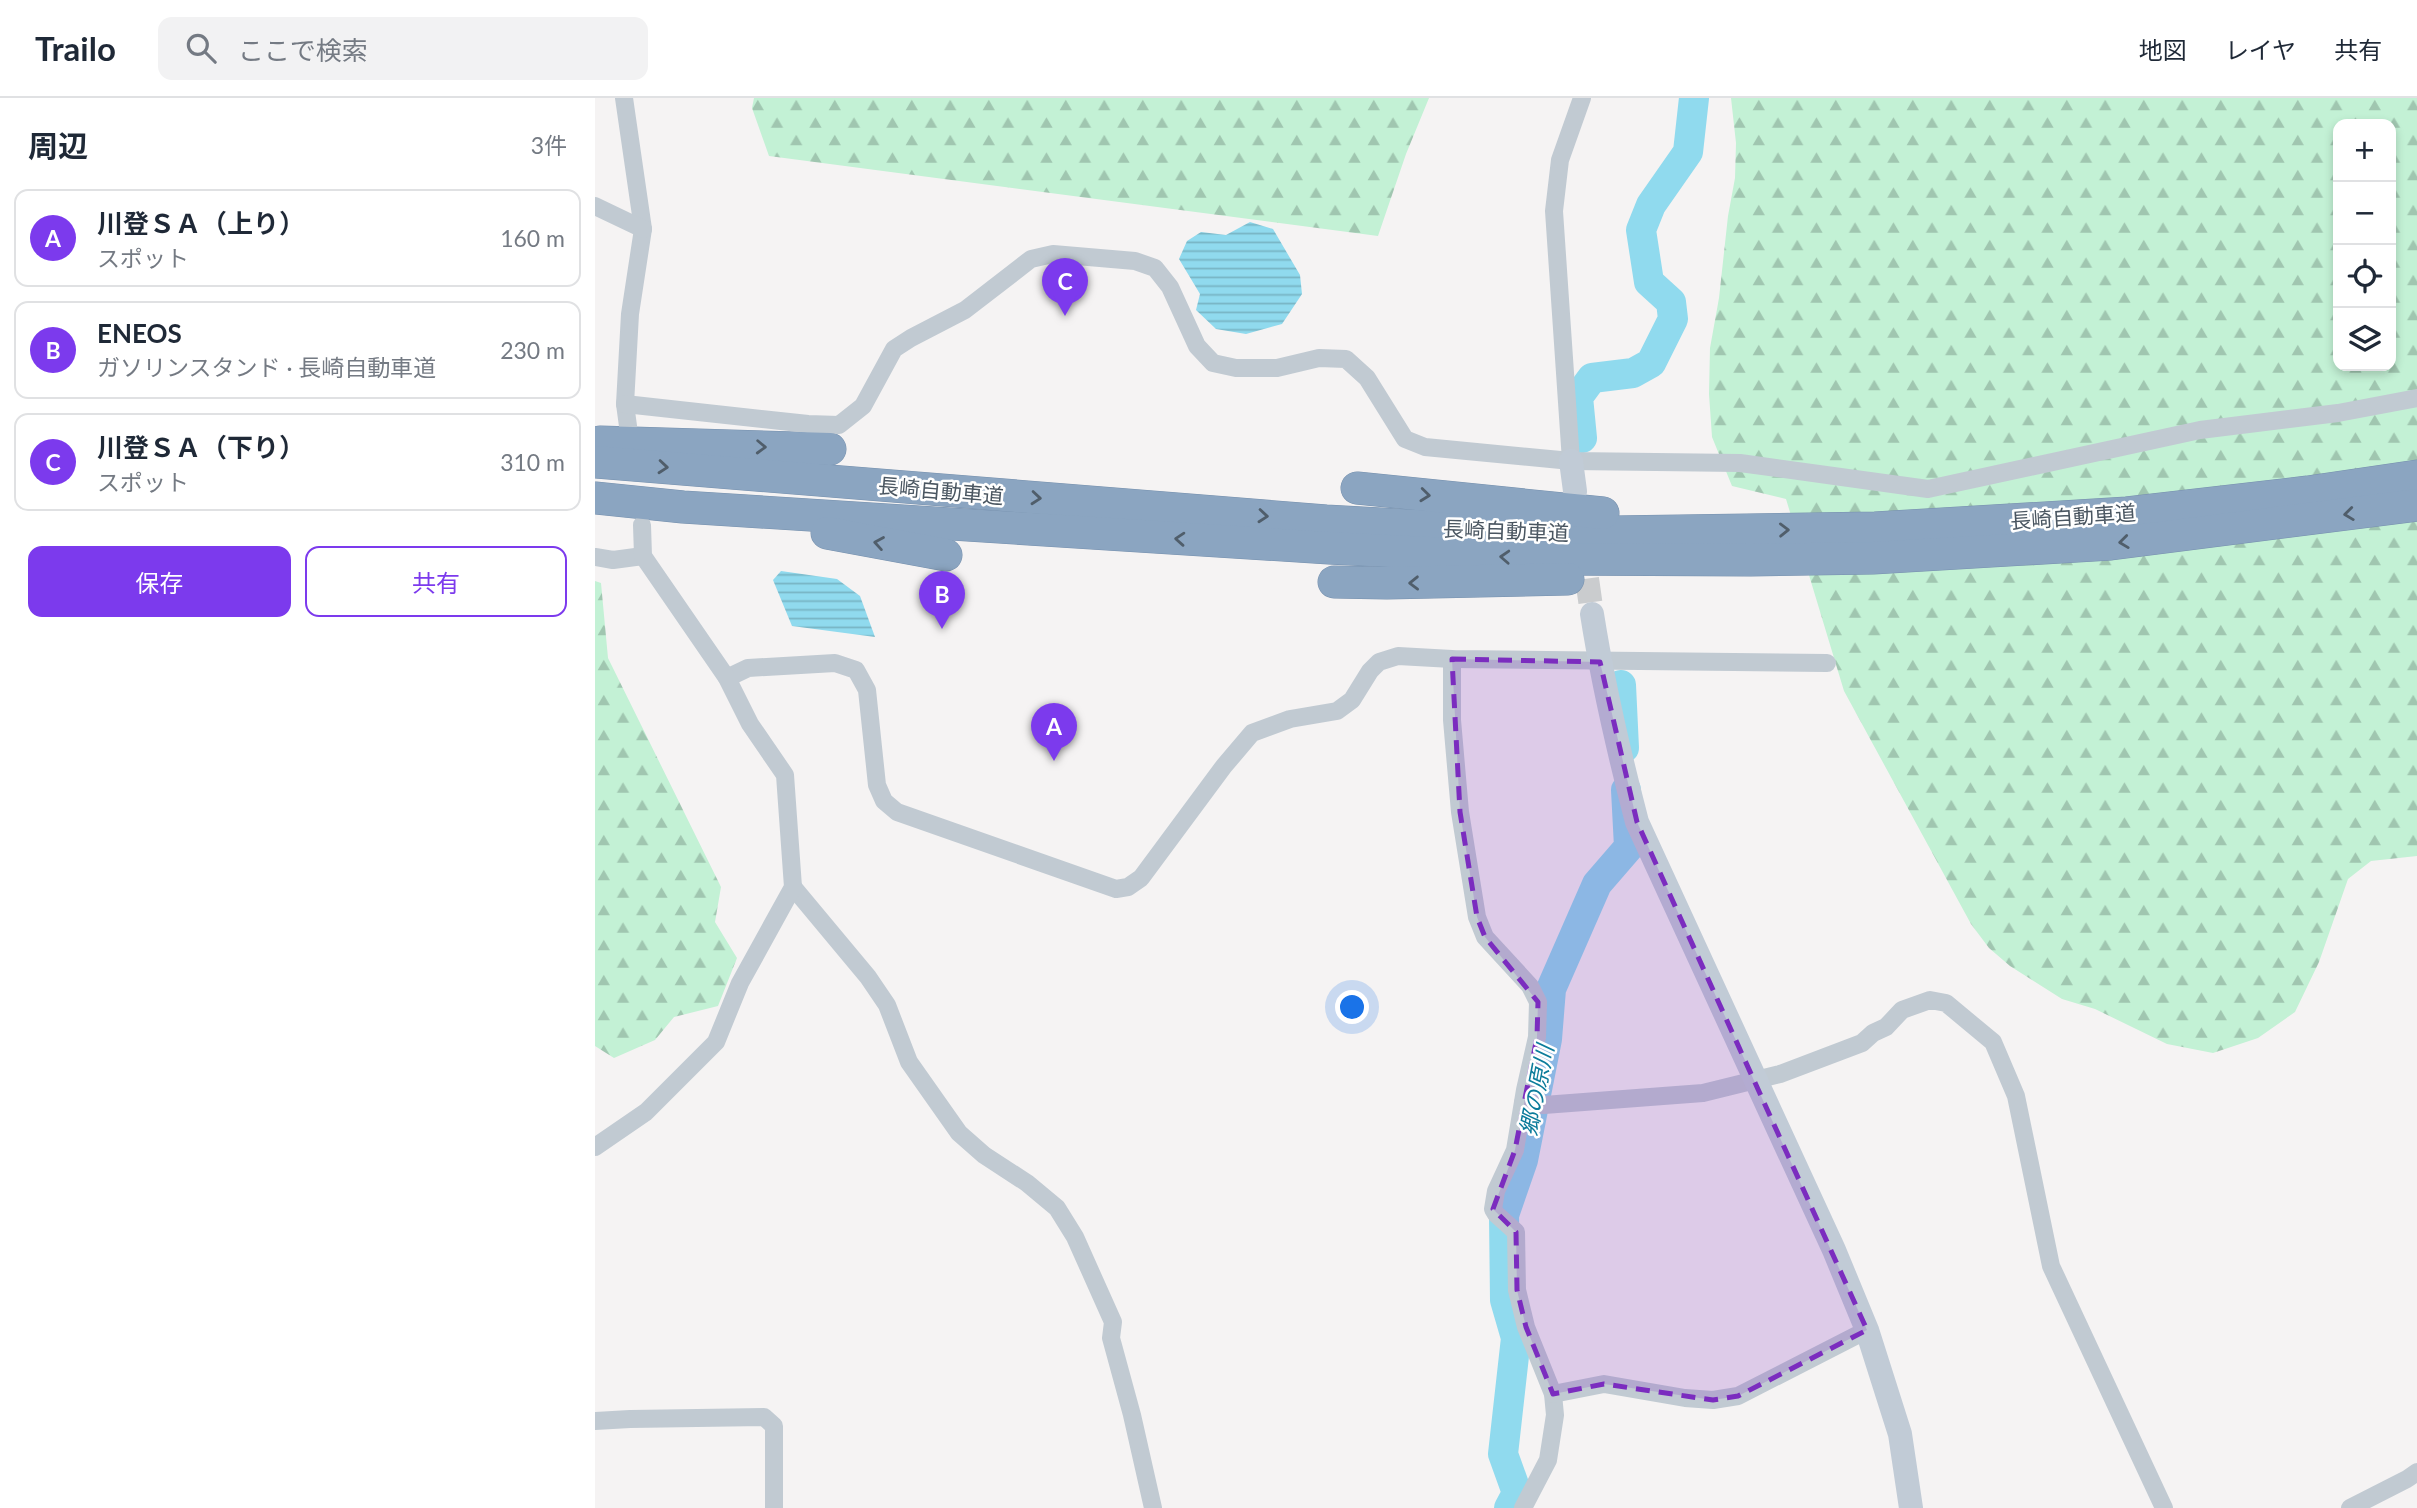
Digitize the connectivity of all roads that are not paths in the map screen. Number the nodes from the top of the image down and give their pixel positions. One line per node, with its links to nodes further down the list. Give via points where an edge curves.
1 (624, 98): 4 (street)
2 (1582, 98): 10 (street, via 1560,160 1554,211)
3 (595, 206): 4 (street)
4 (643, 229): 6 (street, via 630,314)
5 (2417, 398): 10 (street, via 2200,430 1928,489 1740,463)
6 (625, 404): 7 (street); 10 (street, via 839,425 863,406 894,349 965,310 1031,258 1053,254 1135,261 1155,268 1170,286 1197,346 1213,363 1277,368 1319,358 1346,359 1367,377 1405,439 1425,447)
7 (628, 426)
8 (595, 442): 9 (highway, one-way to 9)
9 (830, 449)
10 (1571, 461): 14 (street)
11 (595, 462): 19 (highway, 長崎自動車道, one-way to 19, via 1326,521 1546,533)
12 (2417, 476): 19 (highway, 長崎自動車道, one-way to 12, via 2127,513)
13 (1357, 488): 19 (highway, one-way to 19, via 1640,515)
14 (1574, 491)
15 (595, 498): 17 (highway, 長崎自動車道)
16 (2417, 505): 23 (highway, 長崎自動車道, one-way to 23, via 2112,544)
17 (683, 507): 21 (highway, one-way to 17); 23 (highway, 長崎自動車道, one-way to 17, via 1549,559)
18 (642, 525): 20 (street)
19 (1749, 531)
20 (643, 555): 22 (street, via 613,560); 29 (street)
21 (946, 555)
22 (595, 557)
23 (1873, 558): 24 (highway, one-way to 24, via 1709,575)
24 (1334, 582)
25 (1592, 614): 27 (street)
26 (1453, 659): 27 (street); 29 (street, via 1398,656 1379,662 1352,700 1338,711 1290,719 1252,733 1141,878 1116,889 897,812 884,801 877,785 867,690 856,670 835,663 748,668); 32 (street, via 1452,720 1460,811 1476,917 1485,937 1530,986 1538,1002 1537,1037)
27 (1599, 662): 28 (street); 31 (street, via 1637,822)
28 (1827, 663)
29 (727, 678): 30 (street, via 750,724 785,775)
30 (793, 887): 33 (street, via 740,983 716,1042 646,1112); 39 (street, via 887,1005 909,1062 959,1133 1057,1208 1075,1237 1113,1322 1111,1338)
31 (1755, 1079): 32 (street, via 1703,1093); 34 (street); 42 (street, via 1863,1043 1902,1010 1930,1000 1946,1003 1993,1042 2016,1096 2051,1266)
32 (1523, 1103): 35 (street, via 1515,1150 1493,1209 1516,1232 1517,1290 1526,1327)
33 (595, 1147)
34 (1867, 1330): 35 (street, via 1738,1396 1685,1398 1604,1384); 41 (street, via 1900,1434)
35 (1553, 1394): 40 (street, via 1555,1415 1548,1460)
36 (595, 1422): 38 (street, via 764,1417 774,1426)
37 (2417, 1472): 43 (street)
38 (774, 1508)
39 (1153, 1508)
40 (1523, 1508)
41 (1911, 1508)
42 (2164, 1508)
43 (2350, 1508)

